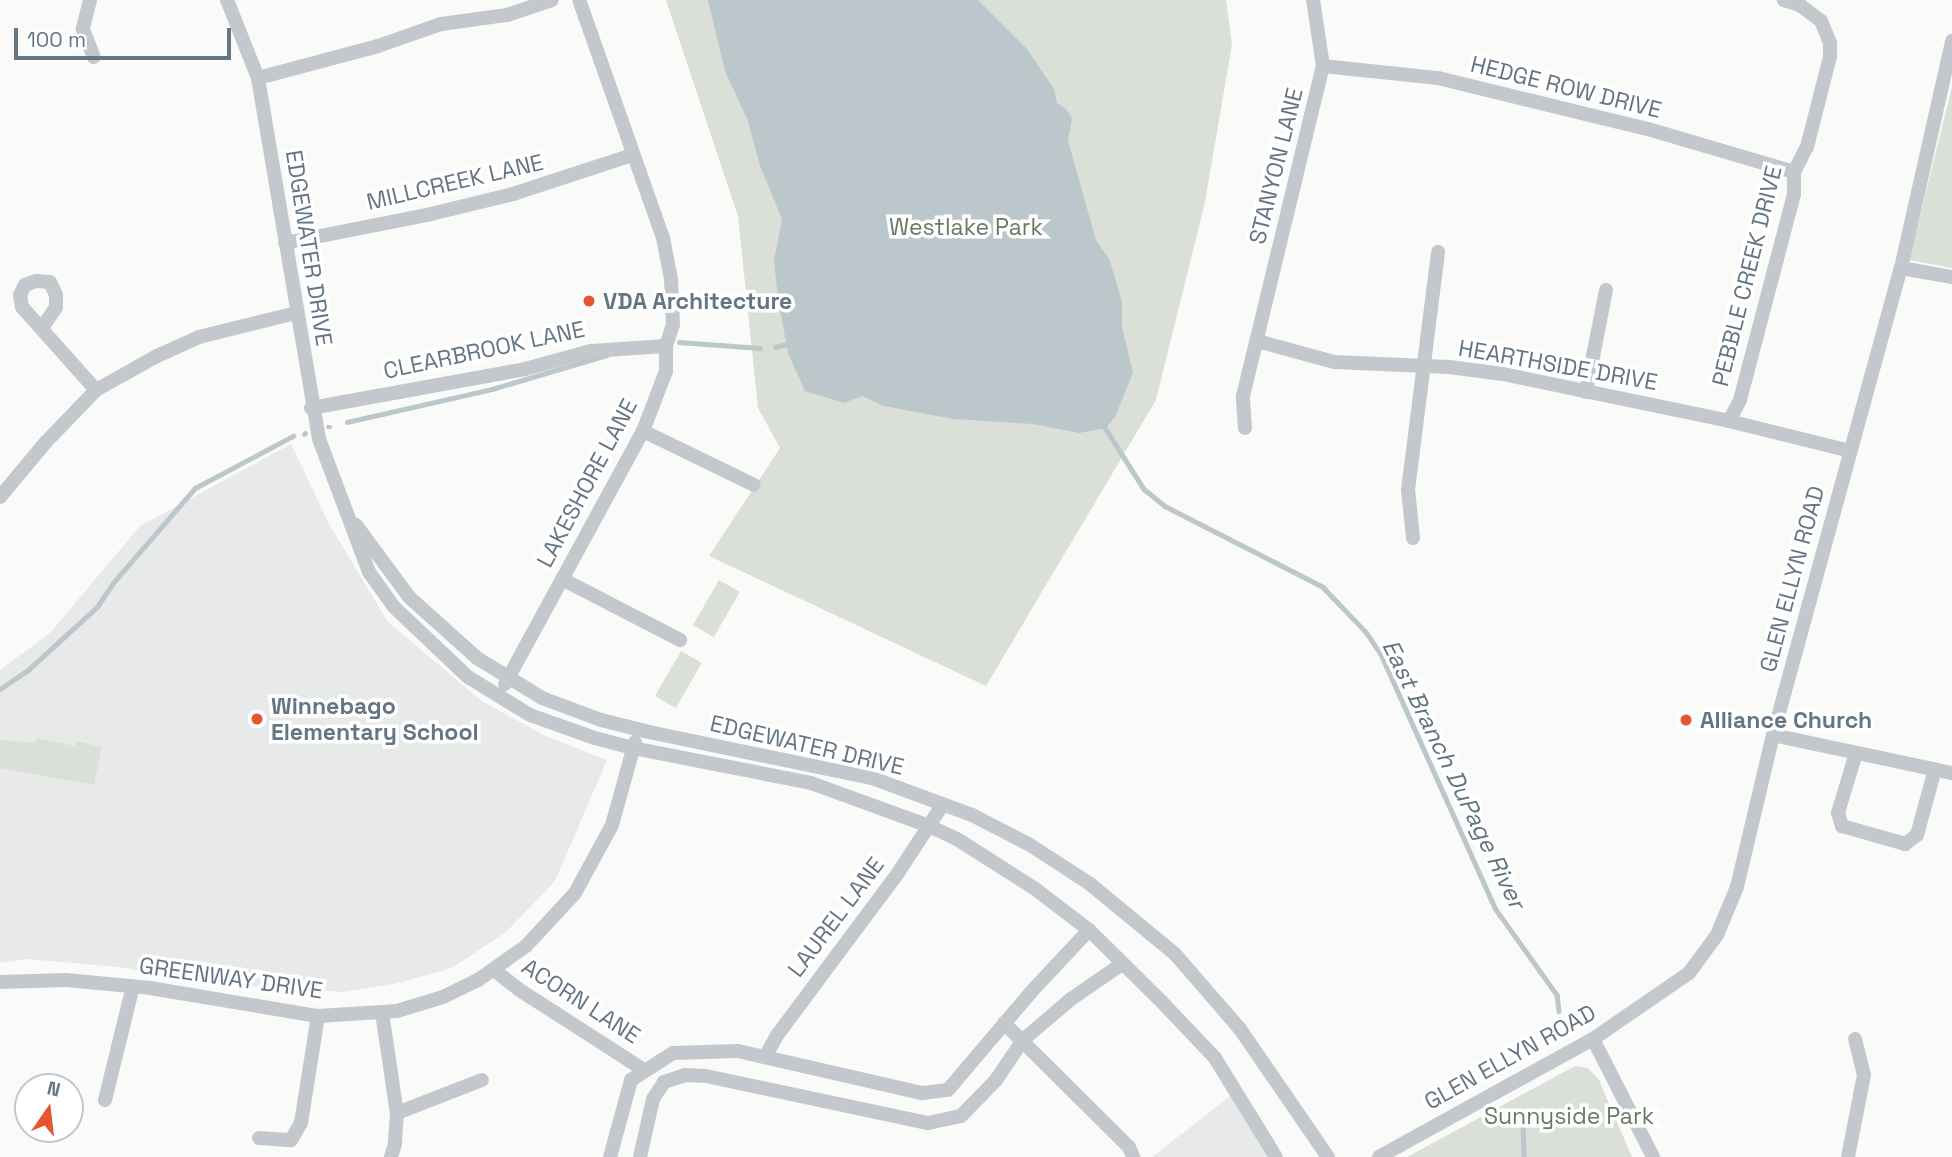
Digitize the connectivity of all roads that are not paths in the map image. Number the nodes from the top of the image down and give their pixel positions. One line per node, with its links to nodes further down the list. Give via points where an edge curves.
1 (90, 0): 8 (street, via 83,29)
2 (227, 0): 10 (street, EDGEWATER DRIVE)
3 (552, 0): 10 (street, via 507,15 441,24)
4 (579, 0): 11 (street, LAKESHORE LANE)
5 (1313, 0): 9 (street, STANYON LANE)
6 (1784, 0): 12 (street, PEBBLE CREEK DRIVE, via 1800,5 1821,21 1830,43 1807,148)
7 (1952, 41): 15 (street, GLEN ELLYN ROAD)
8 (94, 57)
9 (1323, 66): 12 (street, HEDGE ROW DRIVE, via 1438,78 1648,129); 20 (street, STANYON LANE)
10 (258, 78): 13 (street, EDGEWATER DRIVE)
11 (632, 155): 13 (street, MILLCREEK LANE, via 513,194); 21 (street, LAKESHORE LANE, via 668,258 673,325)
12 (1794, 172): 26 (street, PEBBLE CREEK DRIVE, via 1794,194 1740,400)
13 (285, 243): 18 (street, EDGEWATER DRIVE)
14 (1438, 252): 22 (street)
15 (1900, 268): 16 (street); 29 (street, GLEN ELLYN ROAD)
16 (1952, 277)
17 (1606, 290): 24 (street)
18 (296, 313): 23 (street, via 199,337); 25 (street, EDGEWATER DRIVE)
19 (42, 328): 23 (street)
20 (1256, 341): 22 (street, HEARTHSIDE DRIVE, via 1334,362); 27 (street, STANYON LANE, via 1243,396)
21 (666, 346): 25 (street, CLEARBROOK LANE, via 591,351 524,369); 28 (street, LAKESHORE LANE, via 666,371)
22 (1423, 368): 24 (street, HEARTHSIDE DRIVE, via 1503,374); 33 (street, via 1408,490)
23 (96, 390): 31 (street)
24 (1586, 392): 26 (street, HEARTHSIDE DRIVE)
25 (312, 408): 32 (street, EDGEWATER DRIVE)
26 (1729, 421): 29 (street, HEARTHSIDE DRIVE)
27 (1245, 428)
28 (643, 430): 30 (street); 34 (street, LAKESHORE LANE)
29 (1850, 452): 39 (street, GLEN ELLYN ROAD)
30 (754, 485)
31 (0, 497)
32 (341, 504): 36 (street, EDGEWATER DRIVE, via 409,597 477,658); 37 (street, EDGEWATER DRIVE, via 369,572 394,607 468,677)
33 (1413, 538)
34 (562, 579): 35 (street); 36 (street, LAKESHORE LANE)
35 (680, 640)
36 (508, 679): 37 (street, LAKESHORE LANE); 38 (street, EDGEWATER DRIVE, via 542,698)
37 (499, 696): 40 (street, EDGEWATER DRIVE, via 530,715)
38 (637, 729): 40 (street, GREENWAY DRIVE); 44 (street, EDGEWATER DRIVE, via 872,778)
39 (1773, 734): 41 (street); 56 (street, GLEN ELLYN ROAD, via 1737,887 1717,935 1689,973)
40 (634, 748): 45 (street, EDGEWATER DRIVE, via 811,783); 48 (street, GREENWAY DRIVE, via 612,825 588,873 545,929)
41 (1856, 753): 42 (street); 42 (street, via 1838,813 1842,826 1905,844 1917,835)
42 (1935, 769): 43 (street)
43 (1952, 773)
44 (943, 804): 45 (street, LAUREL LANE); 68 (street, EDGEWATER DRIVE, via 1030,845 1090,884 1175,954 1240,1029)
45 (929, 826): 46 (street, EDGEWATER DRIVE, via 1034,888); 57 (street, LAUREL LANE)
46 (1089, 930): 47 (street, EDGEWATER DRIVE); 53 (street)
47 (1122, 964): 55 (street); 67 (street, EDGEWATER DRIVE, via 1215,1058)
48 (494, 970): 51 (street, GREENWAY DRIVE, via 443,997); 58 (street, ACORN LANE)
49 (0, 982): 50 (street, GREENWAY DRIVE, via 66,980)
50 (133, 986): 52 (street, GREENWAY DRIVE); 60 (street)
51 (382, 1013): 52 (street, GREENWAY DRIVE); 61 (street)
52 (317, 1017): 62 (street, via 301,1123 291,1140)
53 (1004, 1023): 55 (street); 57 (street, via 948,1090 922,1093)
54 (1854, 1039): 71 (street, via 1864,1075)
55 (1023, 1040): 65 (street, via 996,1080 961,1116 928,1123 685,1075 664,1082 653,1099); 66 (street, via 1129,1147)
56 (1592, 1040): 69 (street, GLEN ELLYN ROAD); 70 (street)
57 (765, 1057): 58 (street, via 738,1051 673,1053)
58 (644, 1070): 64 (street, via 631,1080)
59 (482, 1080): 61 (street)
60 (105, 1100)
61 (397, 1113): 63 (street)
62 (259, 1138)
63 (391, 1157)
64 (610, 1157)
65 (640, 1157)
66 (1133, 1157)
67 (1276, 1157)
68 (1328, 1157)
69 (1379, 1157)
70 (1653, 1157)
71 (1848, 1157)

